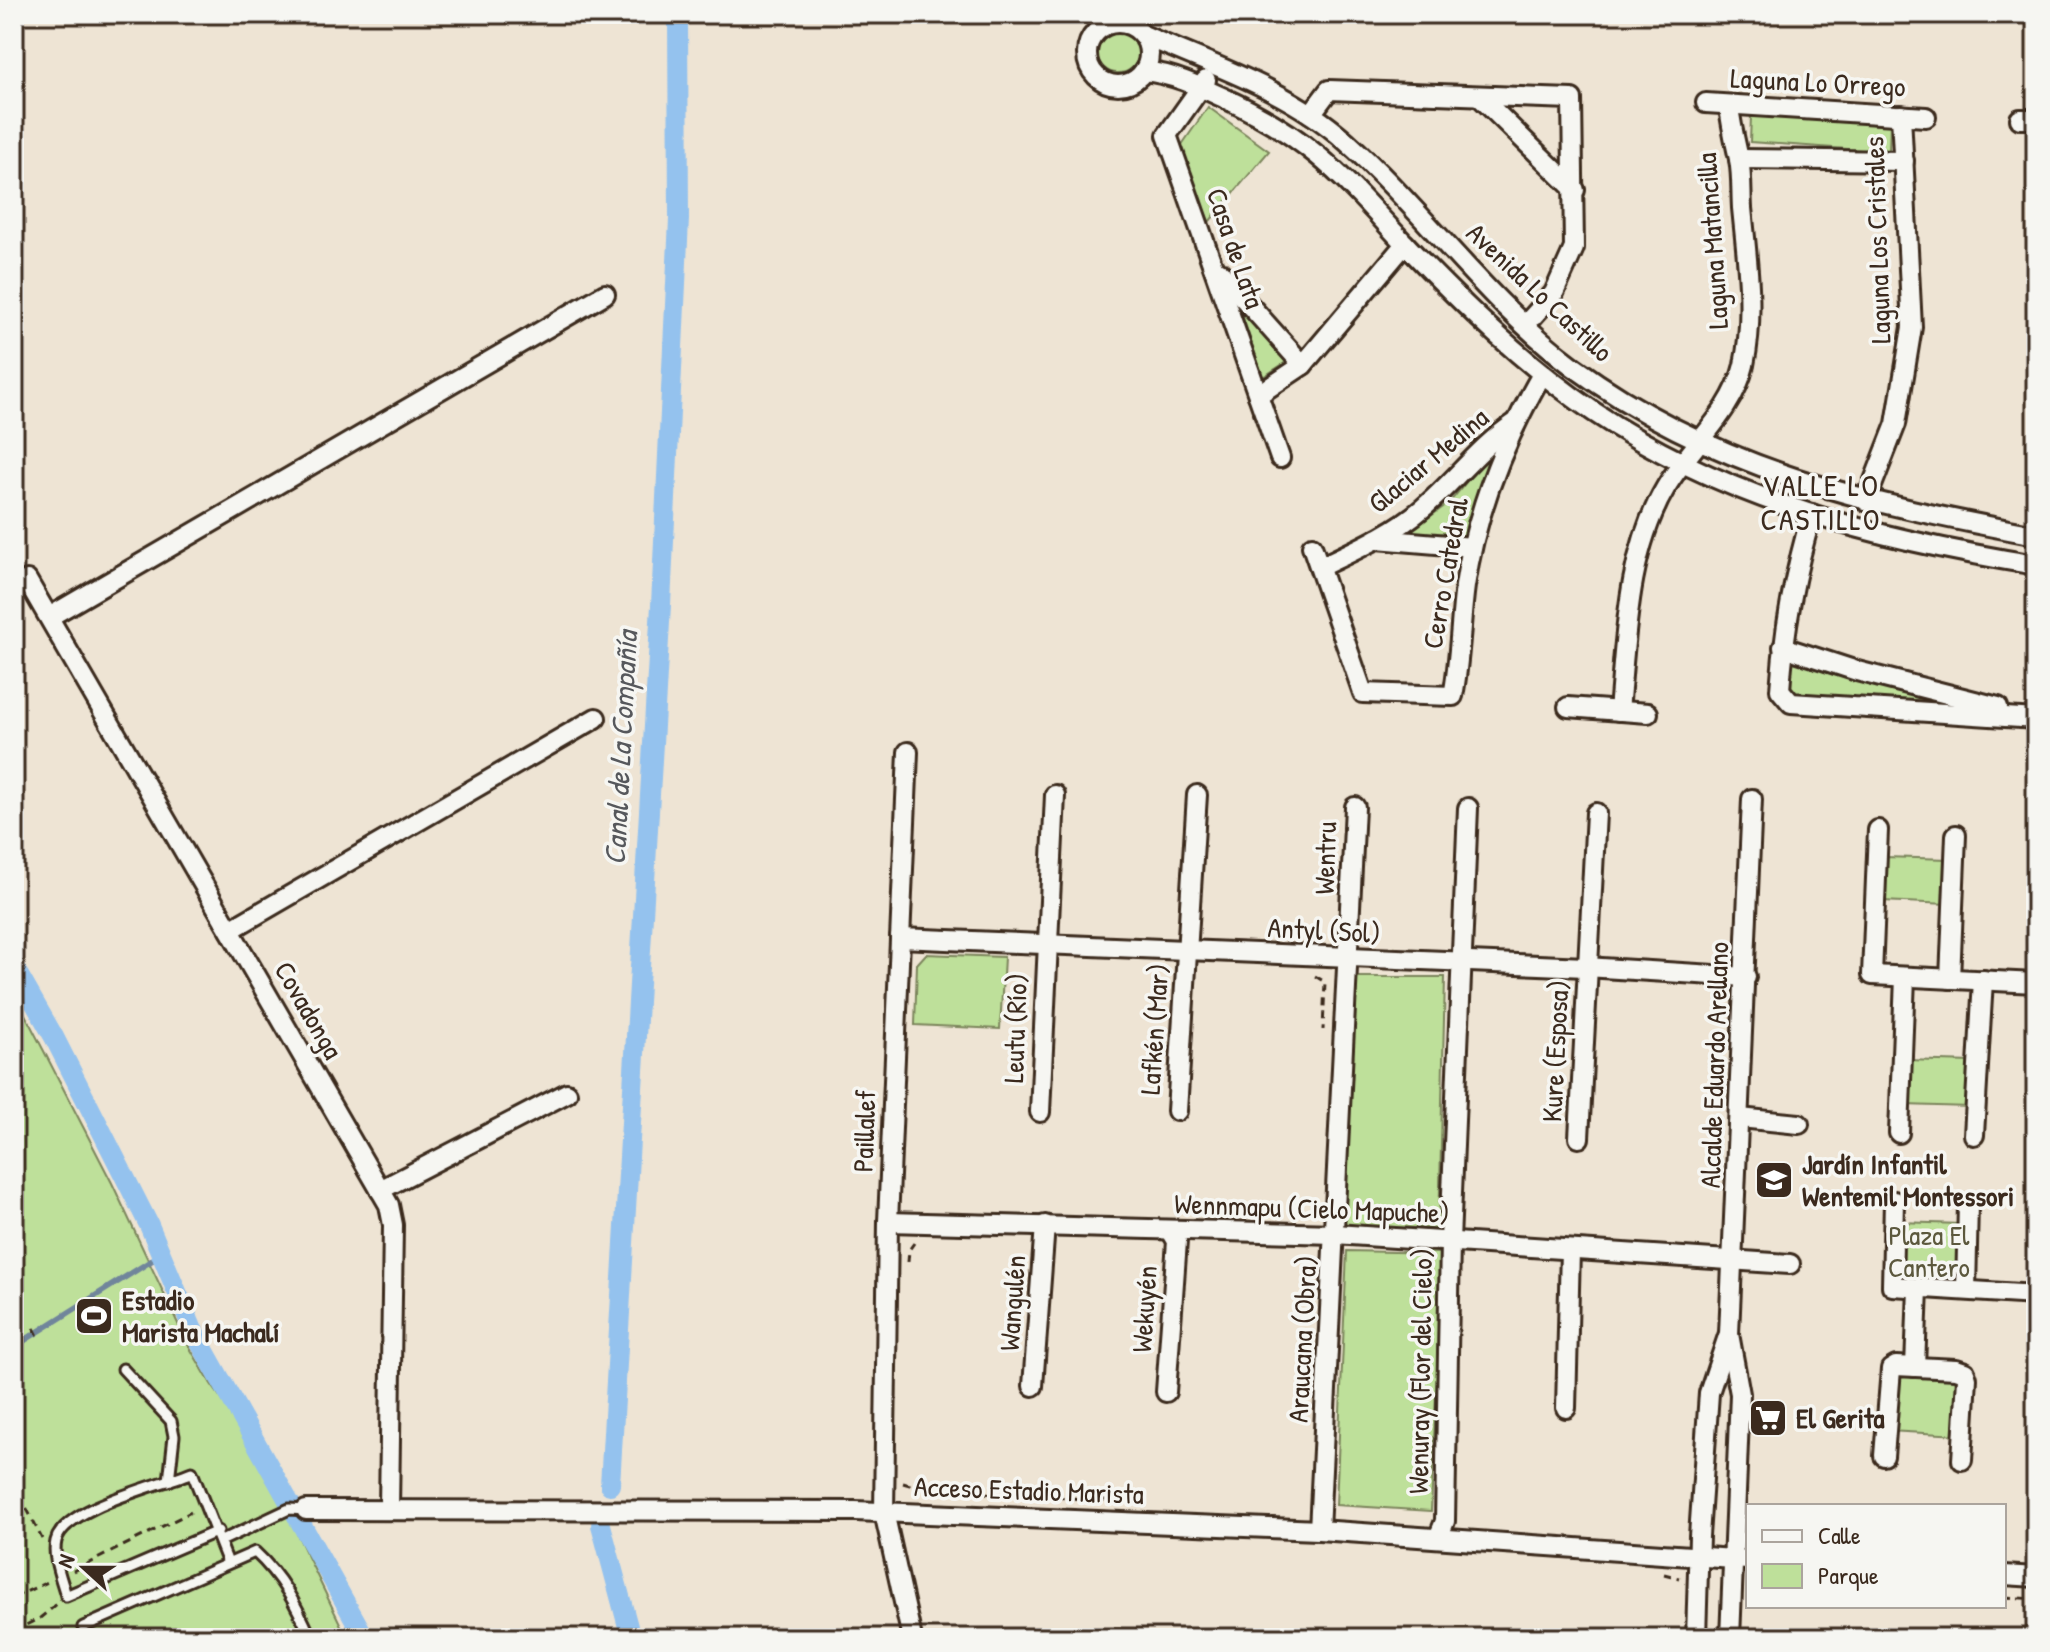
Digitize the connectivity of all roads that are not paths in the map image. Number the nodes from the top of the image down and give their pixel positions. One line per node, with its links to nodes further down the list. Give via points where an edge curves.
1 (1143, 35): 2 (street, Avenida Lo Castillo); 3 (street, via 1149,53); 3 (street, Avenida Lo Castillo, via 1126,24 1105,26 1090,40 1088,61 1108,84 1128,84)
2 (1215, 66): 4 (street, Casa de Lata); 8 (street, Avenida Lo Castillo)
3 (1144, 71): 4 (street, Avenida Lo Castillo)
4 (1201, 87): 14 (street, Avenida Lo Castillo, via 1312,147); 15 (street, Casa de Lata, via 1167,135)
5 (1479, 96): 8 (street, via 1329,90); 13 (street); 13 (street, via 1572,99)
6 (1706, 103): 7 (street, Laguna Lo Orrego)
7 (1729, 106): 9 (street, Laguna Lo Orrego); 11 (street, Laguna Matancilla)
8 (1311, 114): 17 (street, Avenida Lo Castillo, via 1345,140)
9 (1901, 115): 10 (street, Laguna Lo Orrego); 12 (street, Laguna Los Cristales)
10 (1926, 117)
11 (1739, 159): 12 (street); 22 (street, Laguna Matancilla, via 1748,339 1734,389)
12 (1904, 161): 24 (street, Laguna Los Cristales, via 1912,283 1906,378 1896,424)
13 (1575, 190): 17 (street, via 1574,248 1554,293)
14 (1405, 244): 18 (street); 19 (street, Avenida Lo Castillo)
15 (1212, 264): 18 (street); 20 (street, Casa de Lata)
16 (605, 294): 33 (street)
17 (1526, 324): 22 (street, Avenida Lo Castillo, via 1570,364)
18 (1303, 365): 20 (street)
19 (1542, 374): 21 (street, Cerro Catedral); 22 (street, Avenida Lo Castillo, via 1594,412)
20 (1258, 395): 23 (street, Casa de Lata)
21 (1516, 423): 27 (street, Glaciar Medina, via 1485,444 1425,507); 29 (street, Cerro Catedral, via 1492,476)
22 (1691, 452): 24 (street, Avenida Lo Castillo); 25 (street, Avenida Lo Castillo, via 1729,484); 36 (street, Laguna Matancilla, via 1646,531 1628,609)
23 (1280, 458)
24 (1866, 501): 26 (street, Avenida Lo Castillo)
25 (1812, 514): 30 (street, Avenida Lo Castillo, via 1923,544); 34 (street, via 1795,569)
26 (2036, 535)
27 (1377, 539): 29 (street, Glaciar Medina); 31 (street, Glaciar Medina)
28 (1312, 546): 31 (street)
29 (1472, 547): 31 (street, Cerro Catedral, via 1452,697 1363,693)
30 (2036, 565)
31 (1320, 567)
32 (27, 580): 33 (street, Covadonga)
33 (49, 617): 49 (street, Covadonga)
34 (1783, 647): 38 (street); 38 (street, via 1780,690 1791,703)
35 (1568, 707): 36 (street)
36 (1619, 711): 37 (street)
37 (1648, 713)
38 (2036, 717)
39 (596, 718): 49 (street)
40 (908, 752): 50 (street, Paillalef)
41 (1055, 795): 51 (street, Leutu (Río))
42 (1197, 795): 52 (street, Lafkén (Mar))
43 (1752, 799): 56 (street, Alcalde Eduardo Arellano)
44 (1355, 807): 53 (street, Wentru)
45 (1468, 808): 54 (street, Wenuray (Flor del Cielo))
46 (1596, 813): 55 (street, Kure (Esposa))
47 (1878, 830): 57 (street, via 1872,975)
48 (1956, 835): 58 (street)
49 (230, 930): 69 (street, Covadonga)
50 (900, 938): 51 (street, Antyl (Sol)); 72 (street, Paillalef)
51 (1047, 945): 52 (street, Antyl (Sol)); 63 (street, Leutu (Río))
52 (1187, 951): 53 (street, Antyl (Sol)); 62 (street, Lafkén (Mar))
53 (1348, 959): 54 (street, Antyl (Sol)); 75 (street, Araucana (Obra))
54 (1460, 964): 55 (street, Antyl (Sol)); 76 (street, Wenuray (Flor del Cielo))
55 (1586, 967): 56 (street, Antyl (Sol)); 68 (street, Kure (Esposa))
56 (1746, 977): 64 (street, Alcalde Eduardo Arellano)
57 (1905, 977): 58 (street); 66 (street)
58 (1950, 979): 59 (street)
59 (1983, 980): 60 (street); 67 (street)
60 (2036, 983)
61 (567, 1093): 69 (street)
62 (1177, 1111)
63 (1040, 1112)
64 (1740, 1118): 65 (street); 78 (street, Alcalde Eduardo Arellano)
65 (1799, 1124)
66 (1899, 1133)
67 (1974, 1135)
68 (1579, 1138)
69 (380, 1190): 92 (street, Covadonga, via 393,1225)
70 (1894, 1201): 80 (street, via 1892,1286)
71 (1968, 1204): 81 (street)
72 (888, 1222): 73 (street, Wennmapu (Cielo Mapuche)); 94 (street, Paillalef)
73 (1045, 1225): 74 (street, Wennmapu (Cielo Mapuche)); 86 (street, Wangulén)
74 (1171, 1231): 75 (street, Wennmapu (Cielo Mapuche)); 87 (street, Wekuyén, via 1177,1241)
75 (1335, 1234): 76 (street, Wennmapu (Cielo Mapuche)); 95 (street, Araucana (Obra))
76 (1450, 1241): 77 (street, Wennmapu (Cielo Mapuche)); 97 (street, Wenuray (Flor del Cielo), via 1445,1521)
77 (1570, 1250): 78 (street, Wennmapu (Cielo Mapuche)); 88 (street)
78 (1732, 1260): 79 (street, Wennmapu (Cielo Mapuche)); 83 (street, Alcalde Eduardo Arellano)
79 (1790, 1264)
80 (1918, 1288): 81 (street); 84 (street)
81 (1966, 1290): 82 (street)
82 (2036, 1295)
83 (1729, 1334): 98 (street, Alcalde Eduardo Arellano, via 1709,1393); 99 (street, Alcalde Eduardo Arellano, via 1740,1394)
84 (1915, 1367): 89 (street, via 1891,1369); 90 (street, via 1965,1372)
85 (123, 1369): 91 (lane, via 171,1421)
86 (1033, 1386)
87 (1166, 1392)
88 (1566, 1408)
89 (1884, 1456)
90 (1962, 1460)
91 (169, 1481): 96 (lane, via 192,1472); 96 (lane, via 94,1508 63,1529 55,1552 66,1596)
92 (389, 1509): 93 (street, Acceso Estadio Marista); 94 (street, Acceso Estadio Marista)
93 (306, 1510): 96 (lane, via 289,1509)
94 (884, 1512): 95 (street, Acceso Estadio Marista); 105 (street, Paillalef)
95 (1319, 1530): 97 (street, Acceso Estadio Marista)
96 (219, 1536): 100 (lane)
97 (1438, 1538): 98 (street, Acceso Estadio Marista)
98 (1700, 1558): 99 (street, Acceso Estadio Marista); 106 (street, Alcalde Eduardo Arellano)
99 (1741, 1560): 107 (street, Alcalde Eduardo Arellano)
100 (228, 1563): 103 (lane); 104 (lane, via 255,1552 275,1570)
101 (2006, 1575): 102 (street)
102 (2036, 1577)
103 (83, 1627)
104 (311, 1638)
105 (912, 1638)
106 (1696, 1638)
107 (1730, 1638)

